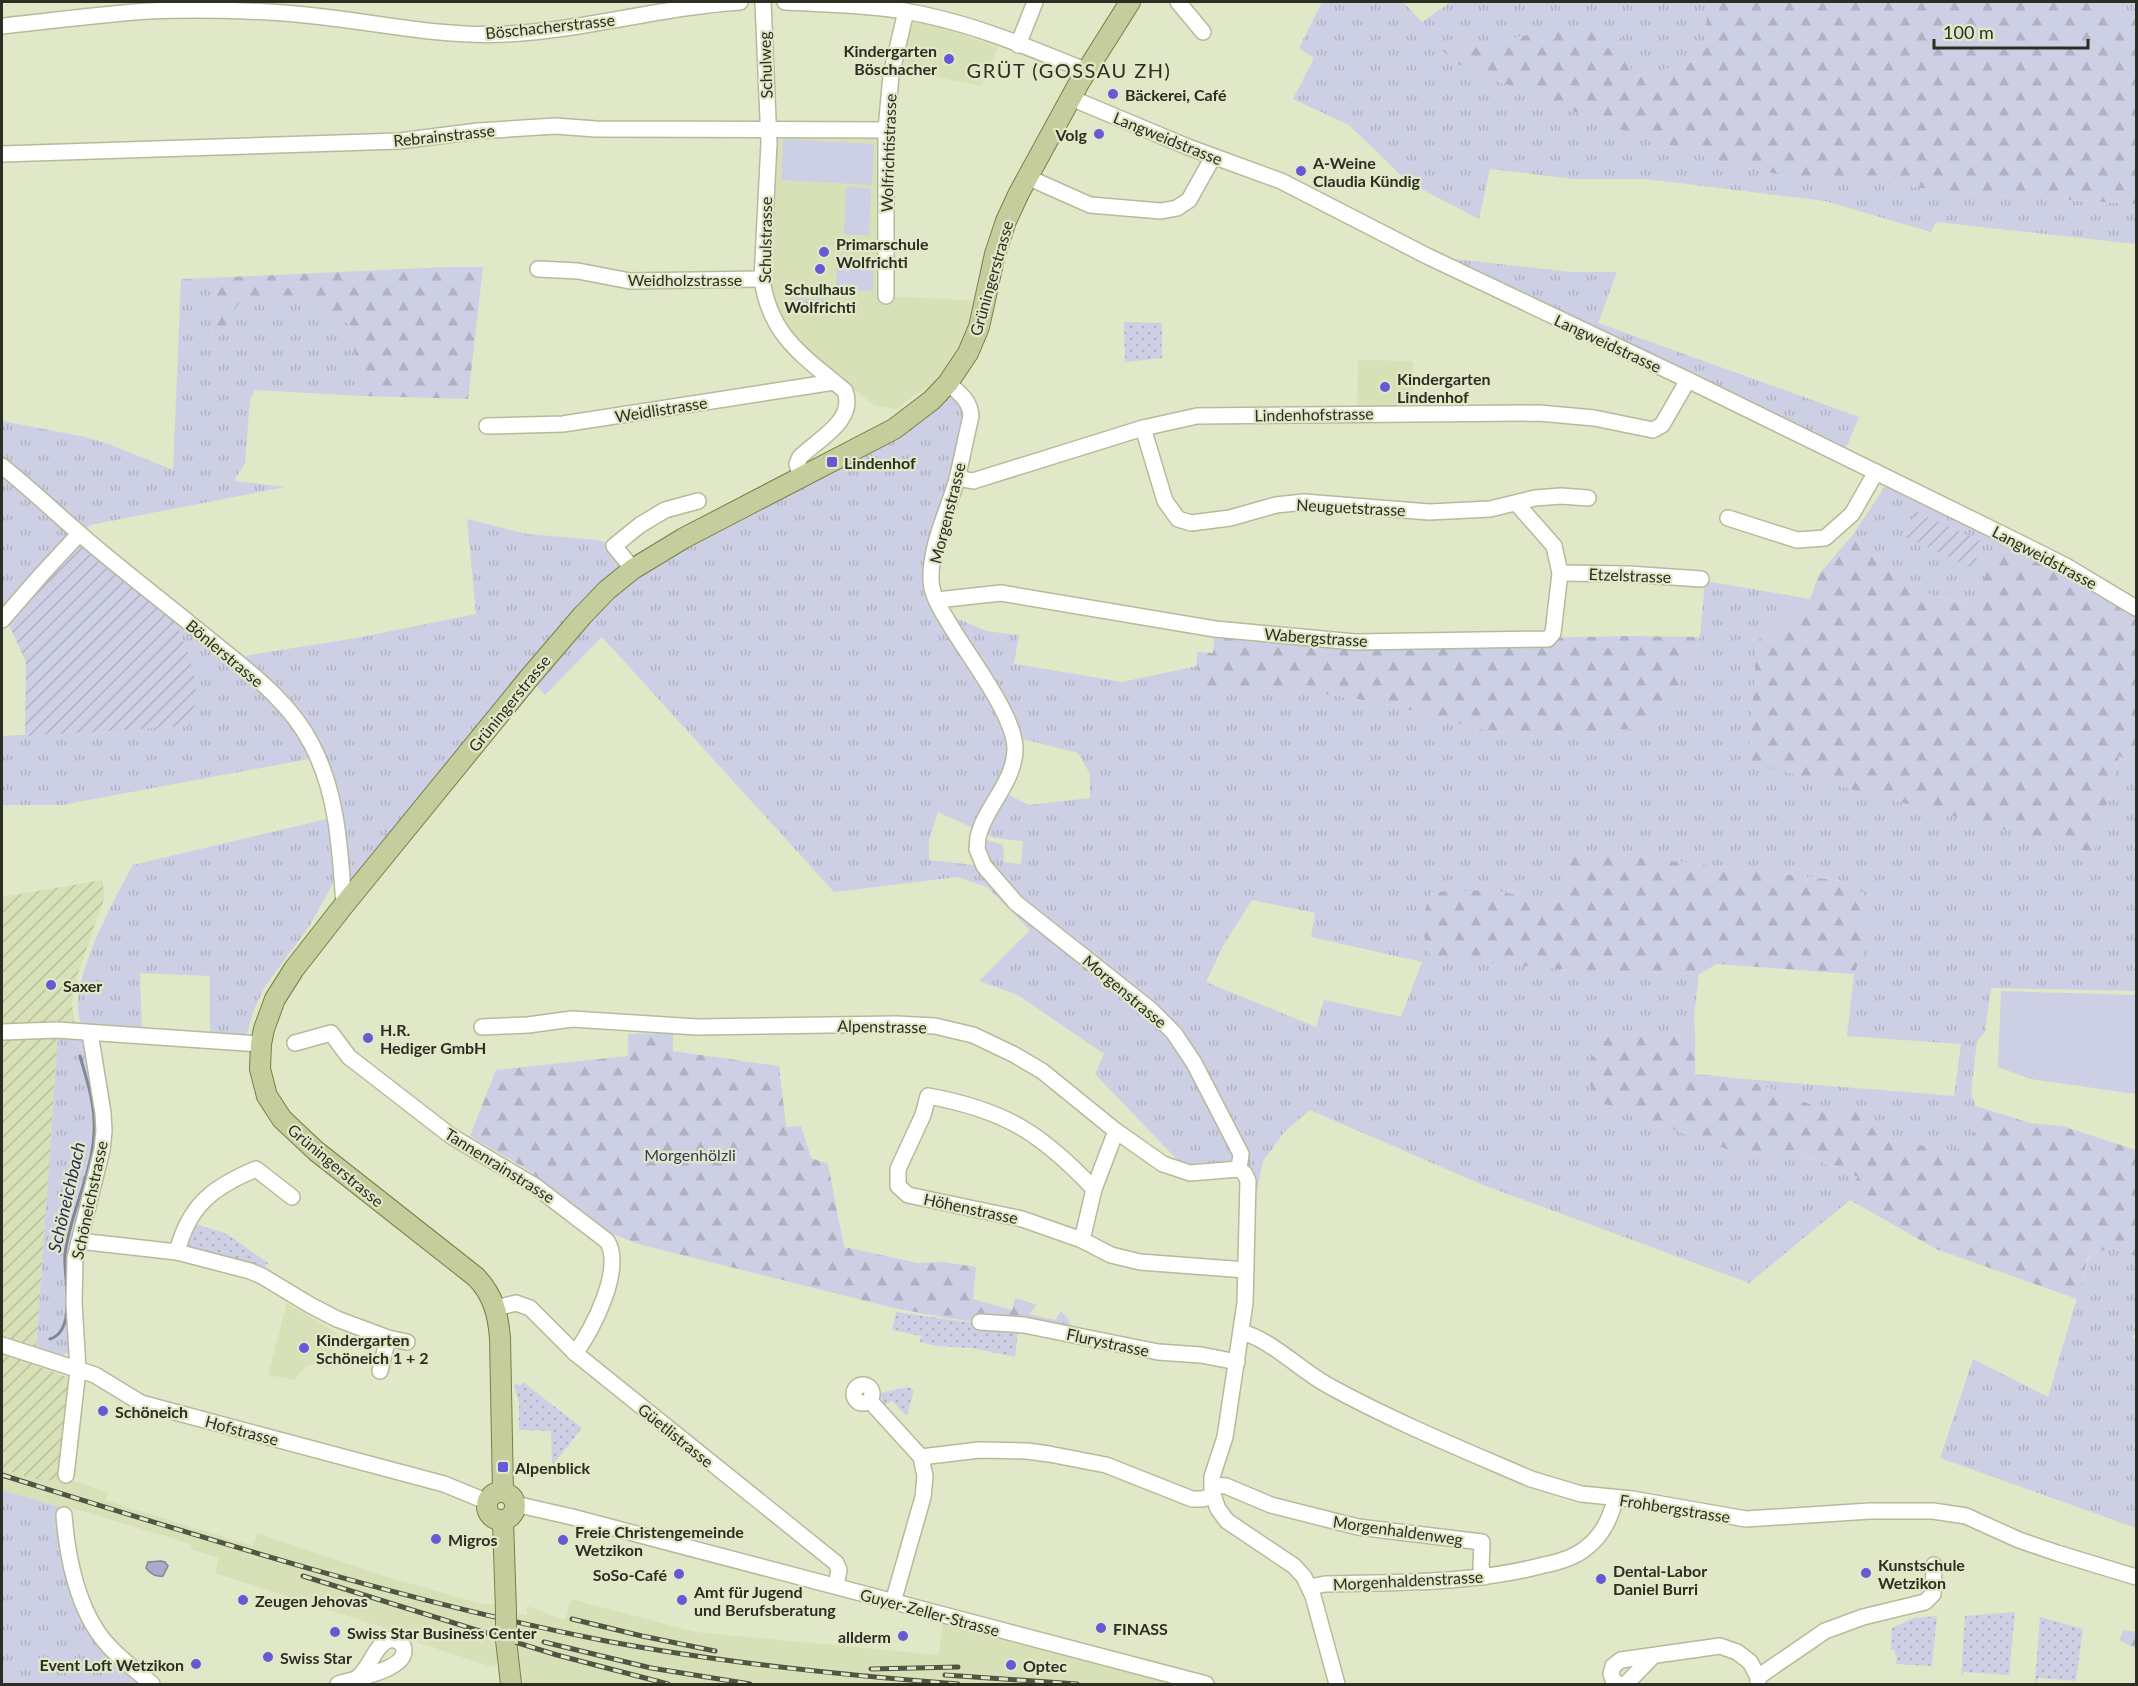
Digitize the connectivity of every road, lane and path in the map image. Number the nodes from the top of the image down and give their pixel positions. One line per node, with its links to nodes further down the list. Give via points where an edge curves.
1 (740, 2): 7 (street, Böschacherstrasse)
2 (763, 2): 14 (street, Schulweg)
3 (785, 2): 8 (street)
4 (1035, 2): 11 (street)
5 (1130, 2): 12 (main road, Grüningerstrasse)
6 (1178, 2): 10 (street)
7 (650, 7): 9 (street, Böschacherstrasse, via 595,25 507,34 444,33 337,17 268,12 152,11)
8 (906, 11): 11 (street, via 959,23); 15 (street, Wolfrichtistrasse, via 891,75)
9 (2, 26)
10 (1203, 32)
11 (1018, 45): 12 (street)
12 (1087, 71): 13 (main road, Grüningerstrasse)
13 (1071, 98): 17 (street, Langweidstrasse); 18 (main road, Grüningerstrasse)
14 (768, 129): 15 (street, Rebrainstrasse); 16 (street, Rebrainstrasse, via 555,126 399,141); 20 (street, Schulstrasse)
15 (886, 130): 21 (street, Wolfrichtistrasse)
16 (2, 154)
17 (1213, 157): 18 (street, via 1189,200 1177,208 1161,211 1090,205); 22 (street, Langweidstrasse, via 1281,181 1427,256)
18 (1027, 177): 24 (main road, Grüningerstrasse, via 998,242 977,333)
19 (538, 269): 20 (street, Weidholzstrasse, via 578,271 630,281)
20 (762, 279): 23 (street, Schulstrasse, via 766,302 780,330 793,347)
21 (886, 296)
22 (1688, 380): 26 (street, Lindenhofstrasse, via 1662,426 1653,430 1593,418 1539,413 1197,416); 28 (street, Langweidstrasse)
23 (834, 382): 25 (street, Weidlistrasse, via 563,424); 29 (street, Schulstrasse, via 845,392 846,412 800,457 797,464)
24 (948, 383): 29 (main road, Grüningerstrasse, via 894,429); 30 (street, Morgenstrasse, via 971,407)
25 (487, 426)
26 (1143, 428): 30 (street, Lindenhofstrasse, via 973,481); 33 (street, Neuguetstrasse, via 1166,501 1178,519 1191,523 1304,502 1429,512)
27 (2, 466): 35 (street, Bönlerstrasse)
28 (1876, 472): 34 (street, via 1852,514 1825,538 1797,540); 40 (street, Langweidstrasse, via 2066,566)
29 (801, 478): 36 (main road, Grüningerstrasse)
30 (957, 478): 39 (street, Morgenstrasse, via 936,544 931,579)
31 (1588, 498): 33 (street, Neuguetstrasse, via 1535,498)
32 (698, 501): 36 (street, via 665,510 614,546)
33 (1517, 504): 37 (street, Wabergstrasse, via 1554,546)
34 (1728, 518)
35 (79, 534): 41 (street); 42 (street, Bönlerstrasse, via 262,682 303,729 320,763 338,827)
36 (633, 569): 42 (main road, Grüningerstrasse, via 582,616)
37 (1560, 573): 38 (street, Etzelstrasse); 39 (street, Wabergstrasse, via 1553,633 1548,639 1355,642 1215,629 1001,593)
38 (1701, 579)
39 (937, 600): 49 (street, Morgenstrasse, via 1006,716 1014,737 1011,770 978,837 977,849 984,866 1016,903 1174,1033 1241,1154)
40 (2136, 608)
41 (2, 621)
42 (344, 905): 47 (main road, Grüningerstrasse, via 282,986 269,1013)
43 (482, 1027): 48 (street, Alpenstrasse, via 572,1019 697,1027 935,1026 973,1035 1013,1054 1042,1071)
44 (2, 1032): 45 (street, via 57,1030)
45 (90, 1034): 47 (street); 53 (street, Schöneichstrasse, via 104,1131)
46 (295, 1043): 62 (street, Tannenrainstrasse, via 331,1033 349,1057 451,1136 535,1186 607,1241 612,1254 600,1311)
47 (261, 1044): 56 (main road, Grüningerstrasse, via 262,1082 282,1119 316,1151 476,1277)
48 (1116, 1131): 49 (street, Alpenstrasse, via 1178,1170 1190,1173); 50 (street)
49 (1239, 1169): 55 (street, Morgenstrasse, via 1248,1181)
50 (1094, 1189): 52 (street); 52 (street, Höhenstrasse, via 1054,1149 1022,1127 959,1102 928,1096 898,1169 898,1186 908,1194 1022,1219)
51 (292, 1197): 54 (street, via 256,1169 230,1180 194,1212 183,1230)
52 (1082, 1240): 55 (street, Höhenstrasse, via 1111,1255 1140,1262)
53 (79, 1241): 54 (street); 64 (street, Schöneichstrasse, via 74,1276)
54 (177, 1252): 59 (street, via 262,1276 338,1319)
55 (1246, 1270): 58 (street, Morgenstrasse)
56 (496, 1308): 62 (street, Güetlistrasse, via 516,1303 527,1305); 71 (main road, Grüningerstrasse, via 501,1348)
57 (980, 1322): 63 (street, Flurystrasse, via 1024,1326 1158,1353)
58 (1241, 1332): 63 (street, Morgenstrasse); 70 (street, Frohbergstrasse, via 1260,1339 1320,1381 1389,1417 1531,1479 1581,1494)
59 (388, 1338): 60 (street); 65 (street)
60 (407, 1342)
61 (2, 1346): 64 (street, Hofstrasse)
62 (575, 1353): 76 (street, Güetlistrasse, via 830,1557 839,1570)
63 (1237, 1362): 69 (street, Morgenstrasse)
64 (78, 1370): 68 (street, Schöneichstrasse); 71 (street, Hofstrasse, via 95,1375 141,1403)
65 (380, 1371)
66 (870, 1401): 67 (street)
67 (921, 1457): 69 (street, via 979,1450 1038,1452 1106,1465 1192,1499 1202,1499); 78 (street, via 925,1476 923,1497)
68 (66, 1475)
69 (1212, 1491): 74 (street, Morgenhaldenweg, via 1226,1486 1270,1505 1358,1527 1482,1542); 77 (street, via 1227,1521 1294,1566)
70 (1616, 1498): 74 (street, Morgenhaldenstrasse, via 1606,1526 1586,1548 1569,1559); 75 (street, Frohbergstrasse, via 1746,1519 1870,1511 1933,1511 1966,1516 2029,1543)
71 (502, 1499): 76 (street, Guyer-Zeller-Strasse); 80 (main road, bridge, via 487,1506 490,1515 503,1520)
72 (64, 1515): 83 (street, via 74,1573 90,1620 108,1645)
73 (1934, 1565): 82 (street, via 1930,1599 1825,1631)
74 (1484, 1577): 77 (street, Morgenhaldenstrasse)
75 (2136, 1577)
76 (836, 1586): 78 (street, Guyer-Zeller-Strasse)
77 (1310, 1587): 88 (street)
78 (893, 1602): 87 (street, Guyer-Zeller-Strasse)
79 (1653, 1656): 82 (street, via 1707,1647 1729,1648 1750,1662); 89 (street, via 1617,1662 1611,1674); 90 (street)
80 (507, 1664): 85 (main road); 86 (main road)
81 (357, 1678): 84 (street)
82 (1758, 1681)
83 (152, 1684)
84 (338, 1684)
85 (504, 1684)
86 (511, 1684)
87 (1206, 1684)
88 (1337, 1684)
89 (1619, 1684)
90 (1626, 1684)

